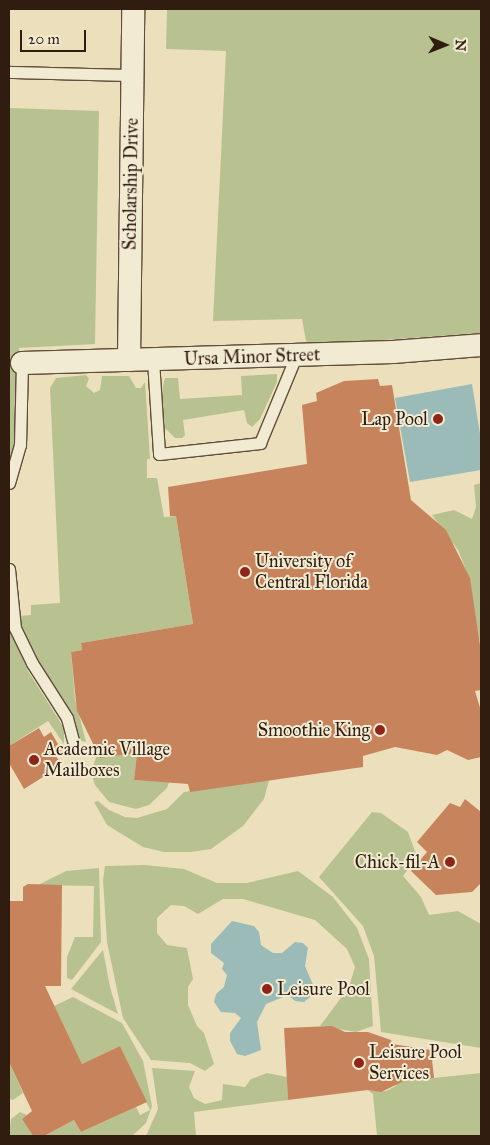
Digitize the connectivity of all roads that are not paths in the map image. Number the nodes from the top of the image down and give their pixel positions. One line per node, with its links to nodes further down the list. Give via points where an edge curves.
1 (133, 9): 3 (street, Scholarship Drive)
2 (9, 72): 3 (lane)
3 (132, 75): 6 (street, Scholarship Drive)
4 (481, 345): 5 (street, Ursa Minor Street)
5 (296, 356): 7 (street, Ursa Minor Street); 7 (lane, via 260,443 159,454)
6 (129, 360): 7 (street, Ursa Minor Street); 8 (street, Ursa Minor Street)
7 (153, 360)
8 (22, 362): 9 (lane, via 20,445)
9 (9, 483)
10 (9, 569): 11 (lane, via 15,628 32,663 67,718)
11 (73, 740)

